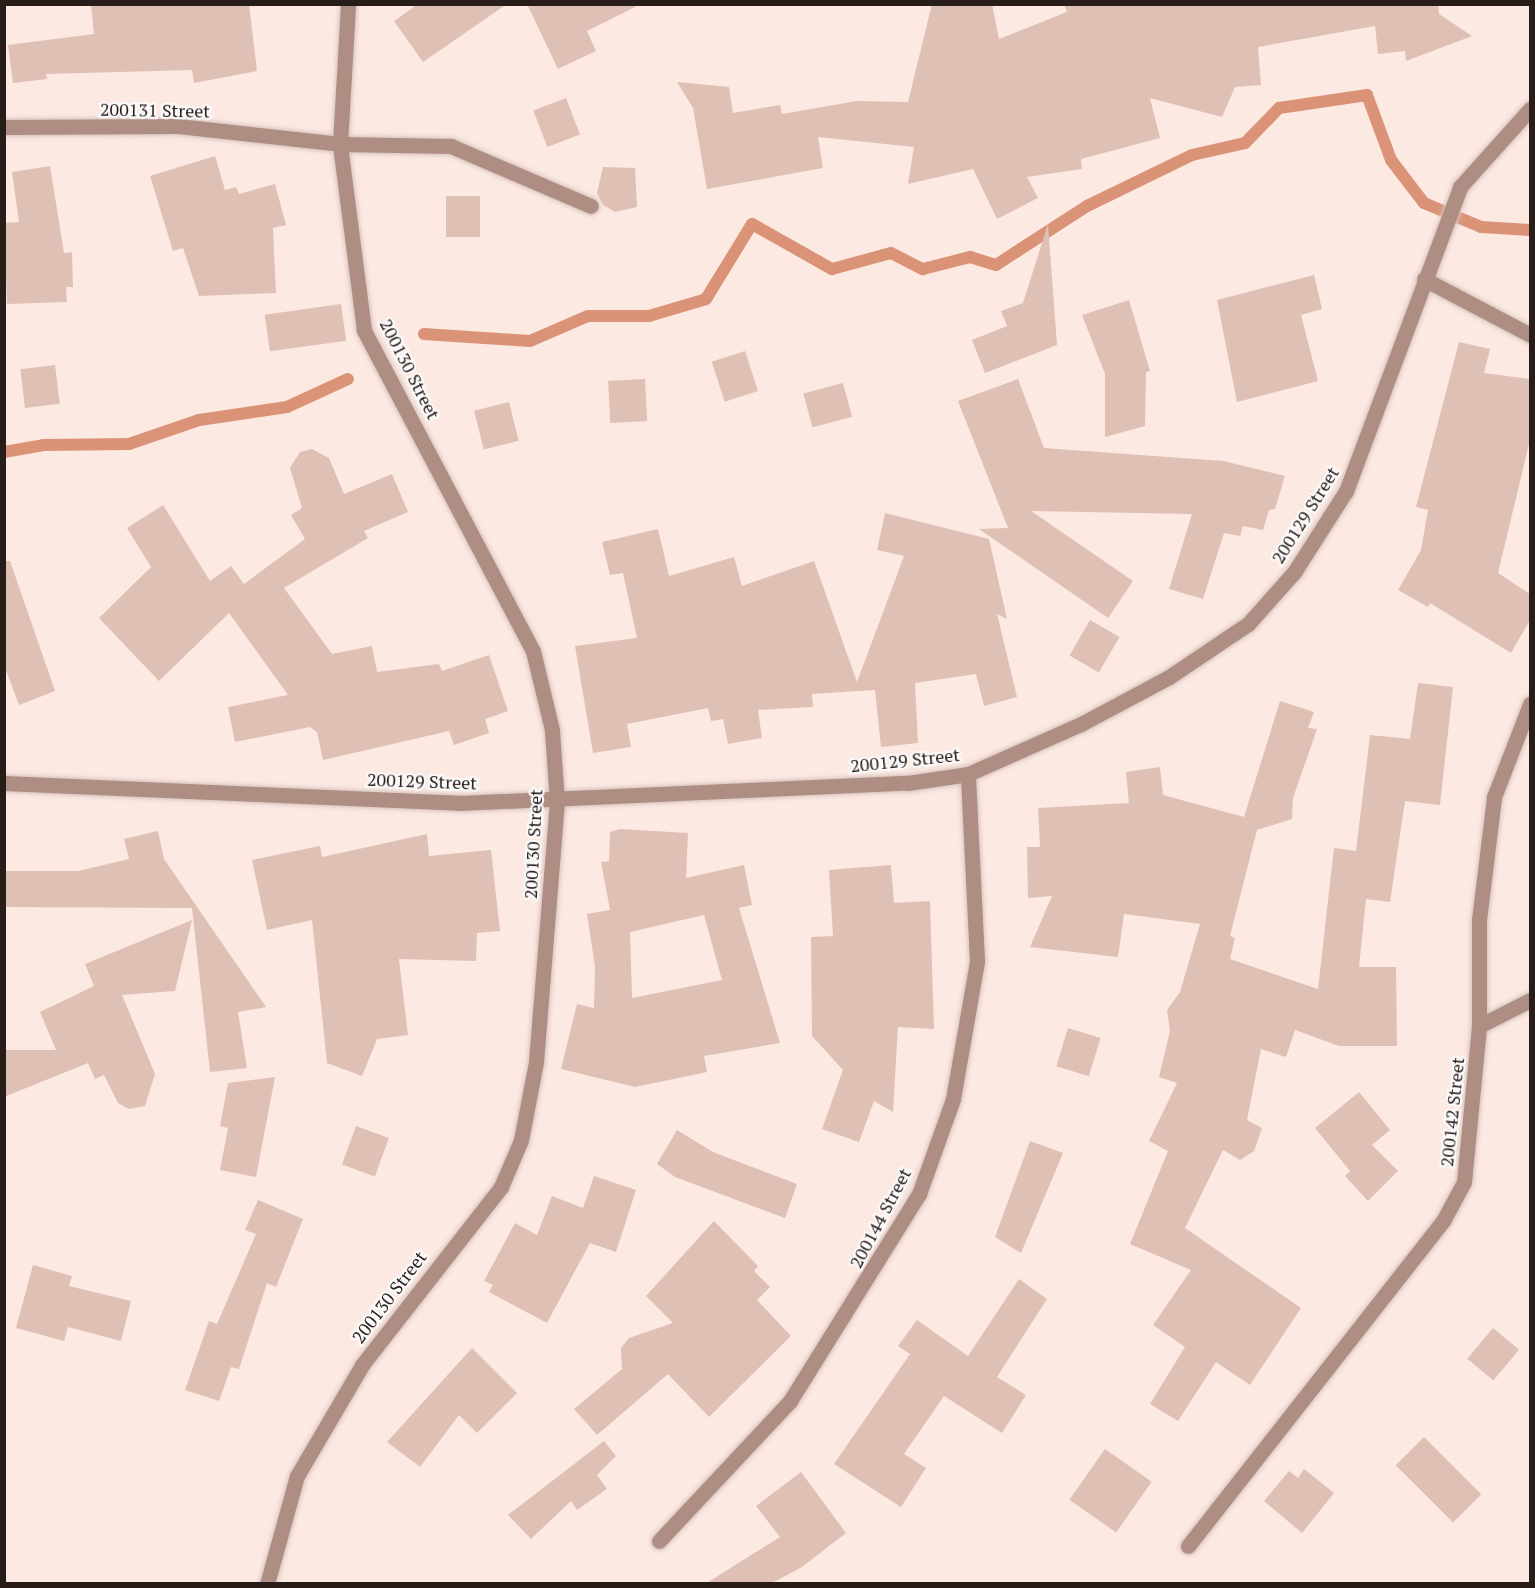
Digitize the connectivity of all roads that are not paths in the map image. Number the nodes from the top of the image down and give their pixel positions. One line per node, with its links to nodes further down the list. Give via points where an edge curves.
1 (348, 4): 4 (street, 200130 Street)
2 (1530, 109): 6 (street, 200129 Street, via 1460,187)
3 (4, 127): 4 (street, 200131 Street, via 178,126)
4 (340, 144): 5 (street, 200131 Street, via 451,146); 11 (street, 200130 Street, via 364,330 533,651 552,730)
5 (591, 206)
6 (1424, 279): 7 (street); 9 (street, 200129 Street, via 1346,491 1295,571 1248,624 1159,682)
7 (1530, 335)
8 (1530, 704): 13 (street, 200142 Street, via 1494,797 1479,920)
9 (968, 774): 11 (street, 200129 Street, via 908,783); 14 (street, 200144 Street, via 976,961 953,1099 919,1194 790,1401)
10 (4, 783): 11 (street, 200129 Street, via 459,803)
11 (557, 802): 16 (street, 200130 Street, via 536,1062 521,1140 501,1187 362,1365 297,1476)
12 (1530, 1000): 13 (street)
13 (1479, 1026): 15 (street, 200142 Street, via 1464,1182 1443,1221)
14 (659, 1540)
15 (1188, 1546)
16 (267, 1584)

